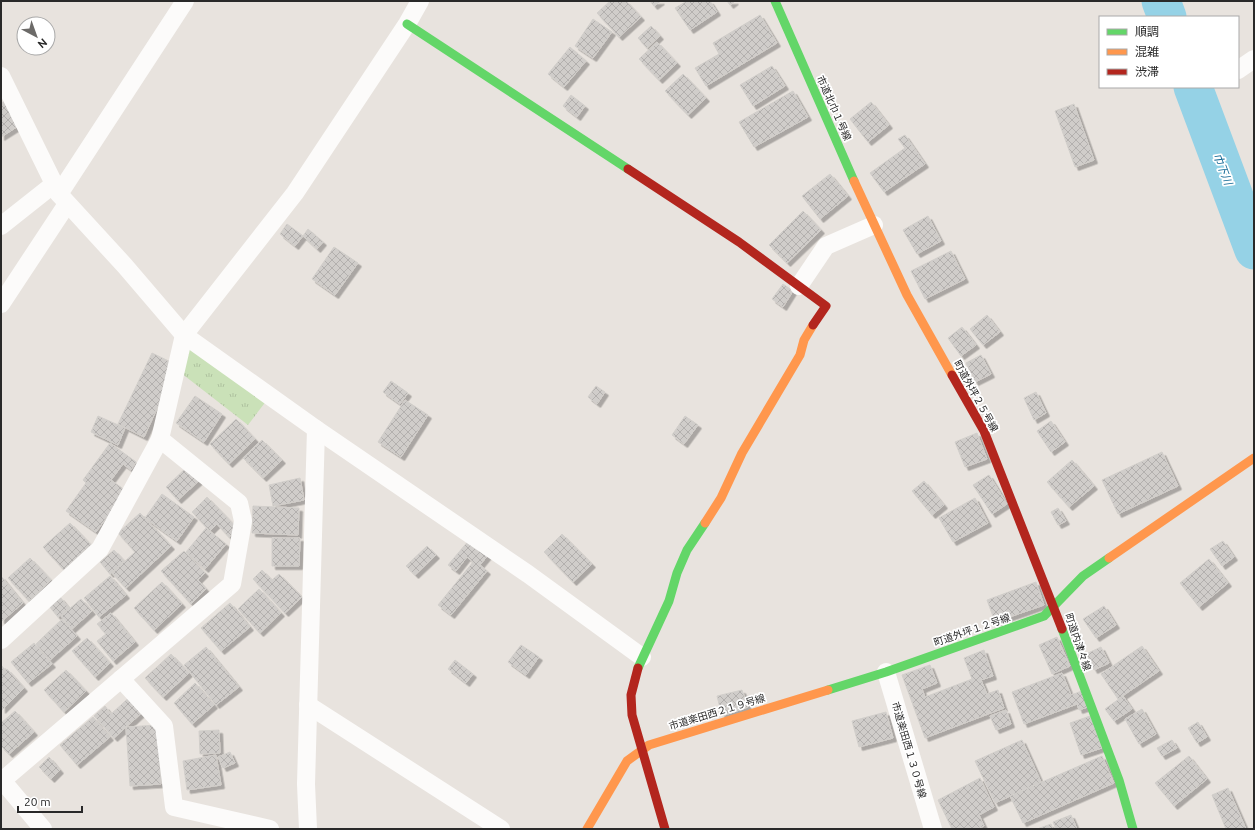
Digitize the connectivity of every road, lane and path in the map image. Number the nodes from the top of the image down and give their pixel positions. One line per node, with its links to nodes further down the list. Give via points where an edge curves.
1 (186, 1): 8 (street)
2 (420, 1): 4 (street)
3 (775, 1): 9 (street, 市道北巾１号線)
4 (407, 24): 11 (street, via 739,242); 13 (street, via 295,193)
5 (1254, 59): 6 (street)
6 (1239, 69)
7 (1, 76): 8 (street)
8 (60, 194): 10 (street); 12 (street); 13 (street, via 126,266)
9 (874, 224): 11 (street, via 826,246); 17 (street, 町道外坪２５号線, via 907,295 984,431)
10 (1, 226)
11 (799, 286): 19 (street, via 826,306 804,340 800,355 742,453 721,498 688,550 669,601)
12 (1, 304)
13 (184, 335): 14 (street); 15 (street)
14 (316, 429): 19 (street, via 528,574); 22 (street)
15 (160, 439): 18 (street, via 100,549); 21 (street, via 239,503 243,521 232,584)
16 (1254, 458): 17 (street, 町道内津々線, via 1083,576)
17 (1054, 607): 20 (street, 町道外坪１２号線, via 1044,616); 32 (street, 町道内津々線, via 1119,780)
18 (1, 640)
19 (642, 657): 23 (street, via 631,695 632,715)
20 (890, 670): 23 (street, 市道楽田西２１９号線, via 655,742); 31 (street, 市道楽田西１３０号線)
21 (121, 680): 24 (street); 26 (street, via 164,726 174,806)
22 (308, 705): 27 (street); 28 (street)
23 (642, 749): 29 (street, 市道楽田西２１９号線, via 627,761); 30 (street)
24 (2, 779): 25 (street)
25 (43, 829)
26 (270, 829)
27 (308, 829)
28 (501, 829)
29 (587, 829)
30 (666, 829)
31 (933, 829)
32 (1134, 829)

